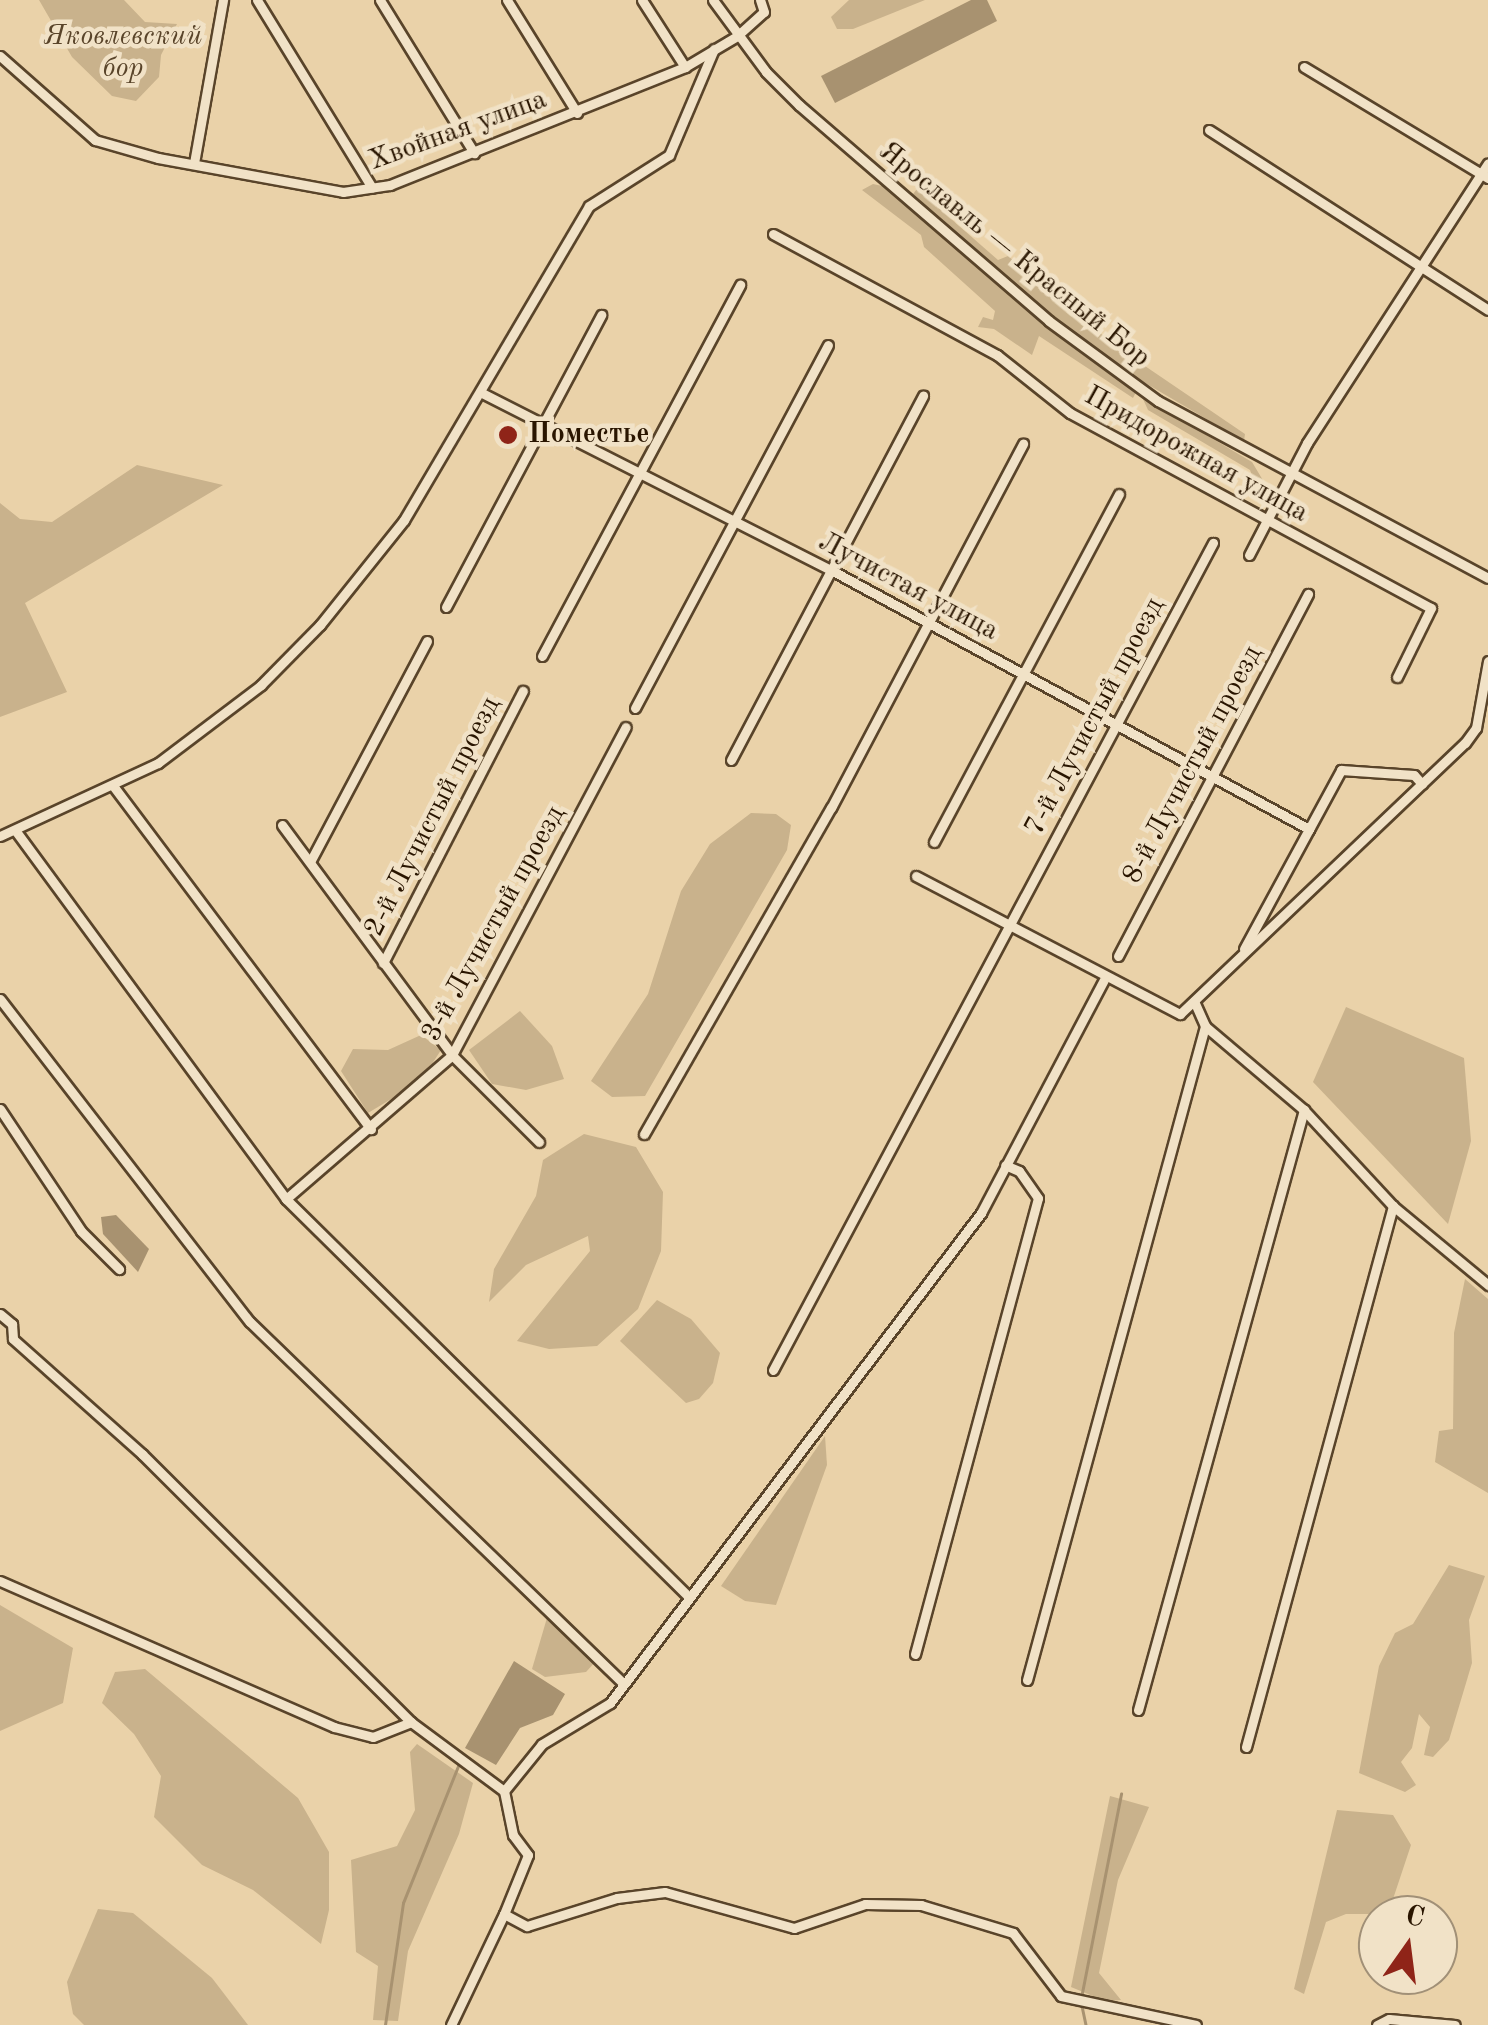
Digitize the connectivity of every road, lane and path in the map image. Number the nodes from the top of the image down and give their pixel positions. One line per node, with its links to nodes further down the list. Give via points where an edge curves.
1 (222, 0): 17 (street)
2 (258, 0): 19 (street)
3 (380, 0): 15 (street)
4 (507, 0): 13 (street)
5 (642, 0): 11 (street)
6 (713, 0): 8 (street, Ярославль — Красный Бор)
7 (760, 0): 8 (street, via 764,12)
8 (737, 36): 9 (street, Хвойная улица); 31 (street, Ярославль — Красный Бор, via 799,105 1049,321 1158,401)
9 (714, 48): 11 (street, Хвойная улица); 26 (street, via 669,155 589,206)
10 (0, 56): 17 (street, Хвойная улица, via 95,140)
11 (685, 67): 13 (street, Хвойная улица)
12 (1304, 67): 18 (street)
13 (577, 113): 15 (street, Хвойная улица)
14 (1209, 130): 21 (street)
15 (474, 153): 19 (street, Хвойная улица)
16 (1488, 163): 18 (street)
17 (194, 164): 19 (street, Хвойная улица, via 343,192)
18 (1484, 176): 21 (street)
19 (372, 188)
20 (773, 234): 34 (street, Придорожная улица, via 997,355 1070,413)
21 (1421, 266): 23 (street); 31 (street)
22 (740, 286): 30 (street)
23 (1488, 310)
24 (601, 315): 28 (street)
25 (828, 345): 33 (street)
26 (482, 392): 28 (street, Лучистая улица); 54 (street, via 404,520 320,625 261,685 158,763)
27 (923, 396): 37 (street)
28 (544, 424): 30 (street, Лучистая улица); 40 (street)
29 (1023, 444): 41 (street)
30 (640, 470): 33 (street, Лучистая улица); 43 (street)
31 (1290, 474): 34 (street); 38 (street, Ярославль — Красный Бор)
32 (1119, 494): 45 (street)
33 (736, 520): 37 (street, Лучистая улица); 48 (street)
34 (1265, 521): 36 (street); 46 (street, Придорожная улица, via 1431,608)
35 (1213, 543): 49 (street, 7-й Лучистый проезд)
36 (1249, 555)
37 (831, 570): 41 (street, Лучистая улица); 51 (street)
38 (1488, 578)
39 (1308, 594): 52 (street, 8-й Лучистый проезд)
40 (446, 607)
41 (929, 624): 45 (street, Лучистая улица); 74 (street)
42 (427, 641): 60 (street)
43 (542, 656)
44 (1488, 661): 53 (street, via 1476,728)
45 (1024, 676): 49 (street, Лучистая улица); 59 (street)
46 (1397, 677)
47 (523, 690): 65 (street, 2-й Лучистый проезд)
48 (635, 708)
49 (1116, 726): 52 (street, Лучистая улица); 62 (street, 7-й Лучистый проезд)
50 (626, 727): 70 (street, 3-й Лучистый проезд)
51 (731, 760)
52 (1210, 777): 56 (street, Лучистая улица); 63 (street, 8-й Лучистый проезд)
53 (1422, 784): 56 (street, via 1414,775 1341,770); 64 (street)
54 (114, 787): 57 (street); 73 (street)
55 (282, 824): 60 (street)
56 (1309, 829): 64 (street)
57 (14, 830): 58 (street); 77 (street)
58 (0, 836)
59 (934, 842)
60 (310, 862): 65 (street)
61 (916, 876): 62 (street)
62 (1008, 929): 66 (street); 82 (street, 7-й Лучистый проезд)
63 (1118, 956)
64 (1240, 956): 68 (street)
65 (383, 963): 70 (street)
66 (1104, 980): 68 (street, via 1180,1014); 76 (street)
67 (0, 999): 87 (street, via 250,1322)
68 (1194, 1001): 69 (street)
69 (1205, 1026): 72 (street); 86 (street)
70 (452, 1055): 73 (street, 3-й Лучистый проезд); 75 (street)
71 (0, 1109): 79 (street, via 81,1231)
72 (1304, 1110): 78 (street); 88 (street)
73 (371, 1129): 77 (street, 3-й Лучистый проезд)
74 (644, 1134)
75 (539, 1142)
76 (1005, 1165): 84 (street, via 981,1214); 85 (street, via 1019,1171 1038,1198)
77 (286, 1200): 84 (street)
78 (1393, 1206): 80 (street); 90 (street)
79 (119, 1269)
80 (1488, 1285)
81 (0, 1314): 89 (street, via 12,1324 13,1339 142,1454)
82 (774, 1370)
83 (0, 1581): 89 (street, via 334,1727 373,1737)
84 (689, 1597): 87 (street)
85 (915, 1654)
86 (1027, 1680)
87 (624, 1684): 91 (street, via 610,1703 542,1744)
88 (1138, 1710)
89 (411, 1722): 91 (street)
90 (1246, 1747)
91 (504, 1791): 92 (street, via 513,1835 528,1855)
92 (504, 1914): 93 (street); 94 (street, via 527,1926 665,1892 794,1928 865,1904 921,1906 1013,1933 1061,1996)
93 (451, 2025)
94 (1196, 2025)
95 (1378, 2025): 96 (street, via 1389,2019)
96 (1455, 2025)

